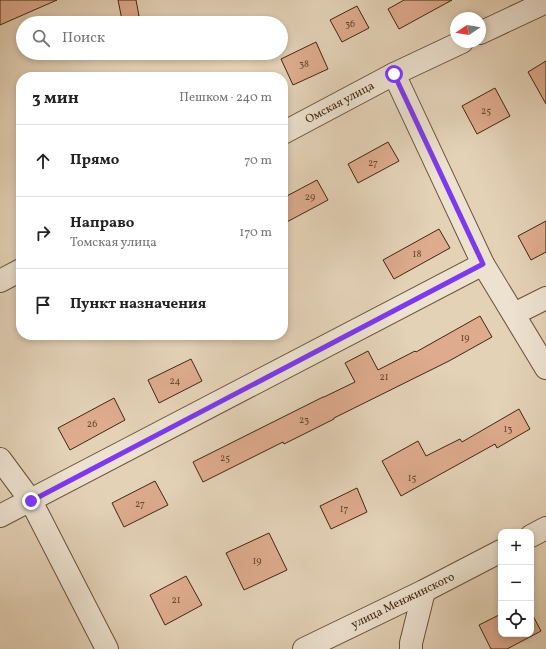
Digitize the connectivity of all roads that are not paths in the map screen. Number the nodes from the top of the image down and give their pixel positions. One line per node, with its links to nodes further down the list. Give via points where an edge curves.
1 (546, 2): 2 (street)
2 (486, 30)
3 (450, 48): 4 (street, Омская улица)
4 (394, 74): 5 (street, Омская улица); 6 (street)
5 (288, 130)
6 (483, 264): 10 (street); 13 (street)
7 (16, 273): 8 (street)
8 (0, 281)
9 (546, 298): 10 (street)
10 (514, 314): 11 (street)
11 (546, 368)
12 (0, 459): 13 (street)
13 (31, 501): 14 (street); 19 (street)
14 (0, 516)
15 (546, 528): 16 (street)
16 (534, 534)
17 (498, 554): 18 (street, улица Менжинского)
18 (424, 591): 20 (street, улица Менжинского); 21 (street)
19 (107, 649)
20 (304, 649)
21 (411, 649)

